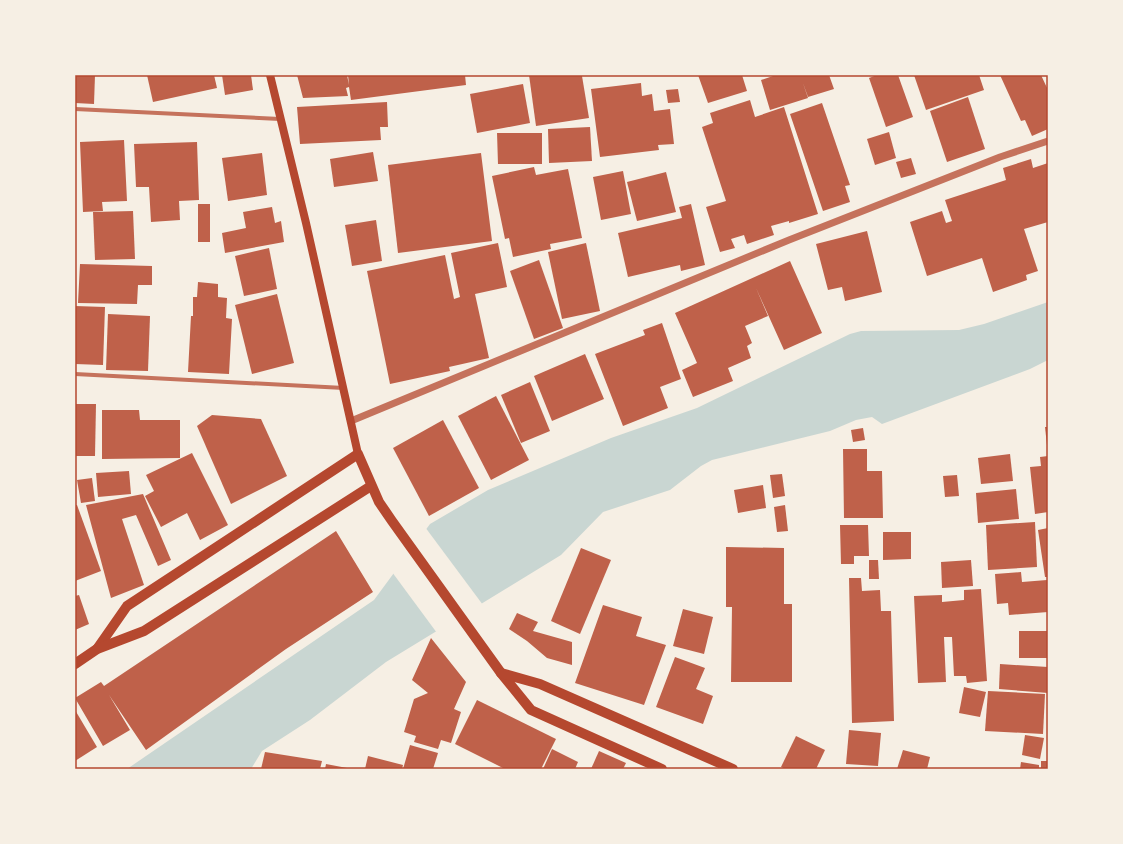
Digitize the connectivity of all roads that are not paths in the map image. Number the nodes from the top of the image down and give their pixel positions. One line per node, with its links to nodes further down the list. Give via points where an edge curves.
1 (270, 75): 3 (main road)
2 (75, 109): 3 (street)
3 (280, 119): 6 (main road)
4 (1048, 141): 7 (street, via 1000,157 789,240)
5 (75, 374): 6 (street)
6 (344, 388): 7 (main road)
7 (351, 421): 8 (main road)
8 (358, 454): 9 (main road); 10 (main road, via 127,606)
9 (371, 486): 10 (main road, via 144,631); 12 (main road, via 392,521)
10 (97, 649): 11 (main road)
11 (75, 664)
12 (501, 673): 13 (main road, via 531,710); 14 (main road, via 540,684)
13 (662, 769)
14 (732, 769)

